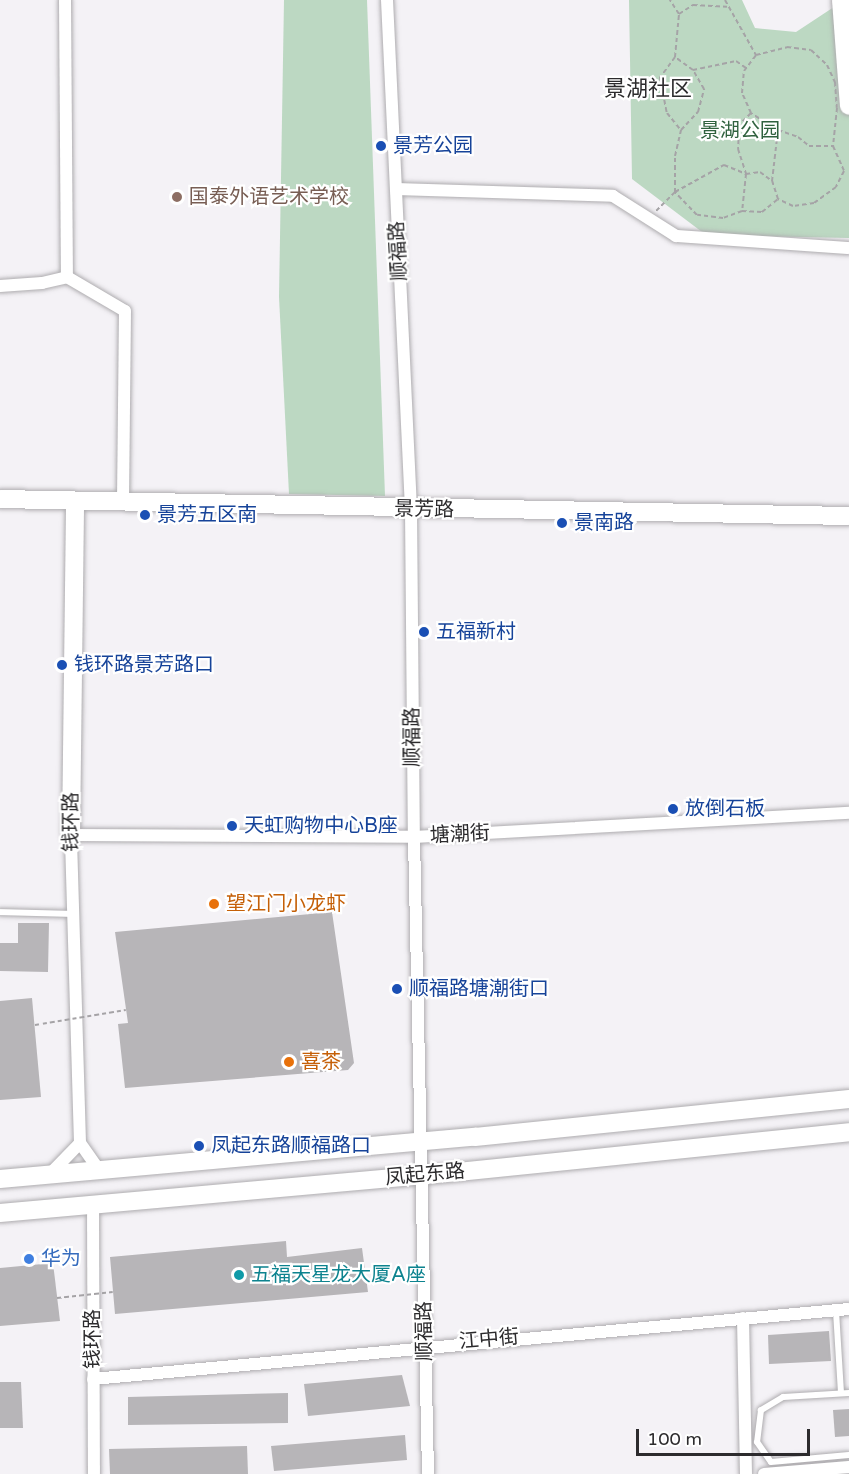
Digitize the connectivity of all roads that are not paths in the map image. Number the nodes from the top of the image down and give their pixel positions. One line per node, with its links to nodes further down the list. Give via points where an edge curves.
1 (65, 0): 7 (street)
2 (387, 0): 5 (street, 顺福路)
3 (842, 0): 4 (main road)
4 (849, 106)
5 (396, 189): 6 (street, via 613,196 676,236); 12 (street, 顺福路)
6 (849, 248)
7 (67, 277): 8 (street, via 42,284); 11 (street, via 125,311)
8 (0, 286)
9 (0, 499): 10 (main road, 景芳路)
10 (75, 501): 11 (main road, 景芳路); 15 (main road, 钱环路)
11 (123, 502): 12 (main road, 景芳路)
12 (411, 510): 13 (main road, 景芳路); 16 (street, 顺福路)
13 (849, 516)
14 (849, 813): 16 (street, 塘潮街)
15 (71, 835): 16 (street, 塘潮街); 18 (street, 钱环路)
16 (414, 837): 21 (street, 顺福路)
17 (0, 912): 18 (lane)
18 (72, 914): 22 (street, 钱环路)
19 (849, 1099): 21 (main road, 凤起东路)
20 (849, 1132): 25 (main road, 凤起东路)
21 (422, 1142): 23 (main road, 凤起东路); 25 (street, 顺福路)
22 (80, 1143): 23 (street); 24 (street)
23 (99, 1170): 24 (main road, 凤起东路)
24 (50, 1174): 26 (main road, 凤起东路)
25 (421, 1176): 27 (main road, 凤起东路); 31 (street, 顺福路)
26 (0, 1179)
27 (93, 1204): 28 (main road, 凤起东路); 32 (street, 钱环路)
28 (0, 1213)
29 (843, 1309): 30 (street, 江中街); 33 (lane)
30 (743, 1318): 31 (street, 江中街); 39 (street)
31 (425, 1346): 32 (street, 江中街); 38 (street, 顺福路)
32 (93, 1379): 37 (street, 钱环路)
33 (841, 1393): 34 (lane); 35 (lane, via 783,1397 761,1410 757,1442 771,1462)
34 (849, 1393)
35 (849, 1455)
36 (849, 1467): 40 (street)
37 (94, 1474)
38 (428, 1474)
39 (746, 1474)
40 (764, 1474)

